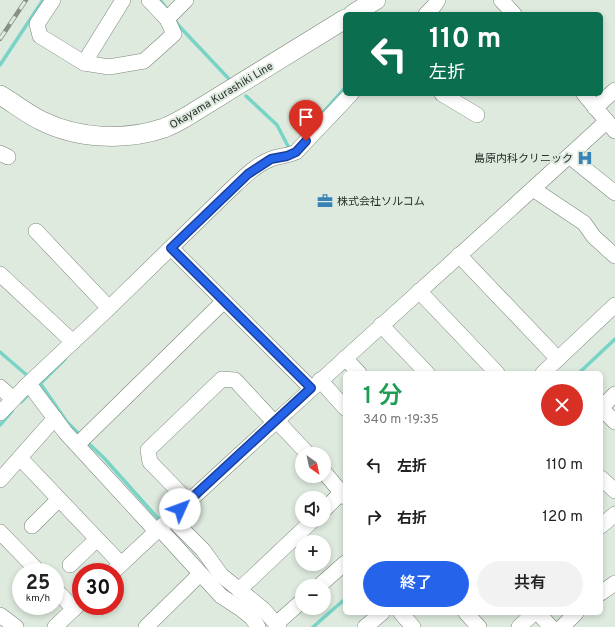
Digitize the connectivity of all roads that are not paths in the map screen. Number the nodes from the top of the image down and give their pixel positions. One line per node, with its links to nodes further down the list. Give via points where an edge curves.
1 (53, 0): 13 (street, via 37,24 40,36)
2 (123, 0): 13 (street)
3 (149, 0): 11 (street)
4 (186, 0): 11 (street)
5 (376, 0): 8 (main road)
6 (438, 0): 9 (street)
7 (502, 0): 10 (street)
8 (357, 12)
9 (428, 12)
10 (512, 12)
11 (170, 16): 13 (street, via 174,34 144,61 108,68)
12 (343, 20): 15 (main road, Okayama Kurashiki Line, via 186,118 164,128 143,133 98,136 71,132 42,121)
13 (84, 62)
14 (615, 90): 19 (street)
15 (0, 95)
16 (348, 96): 26 (street, via 296,152 263,163 248,174)
17 (445, 96): 20 (street)
18 (586, 96): 19 (street)
19 (596, 108): 21 (street)
20 (477, 116)
21 (611, 126): 22 (street)
22 (569, 156): 23 (street); 24 (street)
23 (533, 189): 27 (street); 28 (street, via 584,224 594,238)
24 (615, 193)
25 (36, 231): 33 (street)
26 (174, 252): 31 (street); 33 (street)
27 (459, 255): 30 (street); 37 (street)
28 (615, 256)
29 (0, 274): 35 (street)
30 (419, 291): 34 (street); 40 (street)
31 (224, 301): 42 (street); 54 (street)
32 (615, 306): 37 (street)
33 (109, 308): 35 (street)
34 (381, 325): 36 (street); 39 (street)
35 (73, 342): 43 (street)
36 (345, 358): 38 (street); 42 (street)
37 (558, 359): 41 (street)
38 (357, 371)
39 (425, 371)
40 (495, 371)
41 (545, 371)
42 (315, 384): 47 (street); 52 (street)
43 (32, 385): 46 (street); 51 (street)
44 (0, 387): 46 (street)
45 (615, 394): 48 (street)
46 (13, 399): 50 (street)
47 (343, 406)
48 (603, 406)
49 (603, 410): 53 (street)
50 (0, 413)
51 (54, 418): 54 (street); 56 (street)
52 (275, 421): 55 (street); 63 (street); 63 (street, via 235,380 222,379 148,450 150,462)
53 (615, 422)
54 (82, 440): 67 (street)
55 (301, 447)
56 (20, 458): 57 (street); 62 (street)
57 (0, 480)
58 (331, 480): 61 (street)
59 (603, 480): 60 (street)
60 (615, 491)
61 (343, 495): 64 (street)
62 (59, 499): 68 (street); 71 (street)
63 (188, 501): 67 (street)
64 (331, 504)
65 (615, 514): 66 (street)
66 (603, 524)
67 (162, 525): 74 (street); 77 (street); 80 (street, via 203,550 221,575)
68 (32, 526)
69 (306, 527): 80 (street)
70 (0, 532): 72 (street)
71 (97, 539): 73 (street); 75 (street)
72 (30, 563)
73 (114, 563)
74 (122, 563)
75 (70, 565)
76 (343, 565): 78 (street)
77 (200, 574): 94 (street); 95 (street, via 221,596 252,618)
78 (327, 579)
79 (615, 583): 81 (street)
80 (239, 590): 91 (street)
81 (603, 592)
82 (295, 608): 91 (street)
83 (72, 611): 93 (street)
84 (380, 615): 96 (street)
85 (403, 615): 97 (street)
86 (468, 615): 98 (street)
87 (532, 615): 99 (street)
88 (540, 615): 100 (street)
89 (574, 615): 101 (street)
90 (0, 616): 92 (street)
91 (277, 626)
92 (16, 627)
93 (55, 627)
94 (146, 627)
95 (258, 627)
96 (365, 627)
97 (413, 627)
98 (478, 627)
99 (519, 627)
100 (551, 627)
101 (562, 627)

